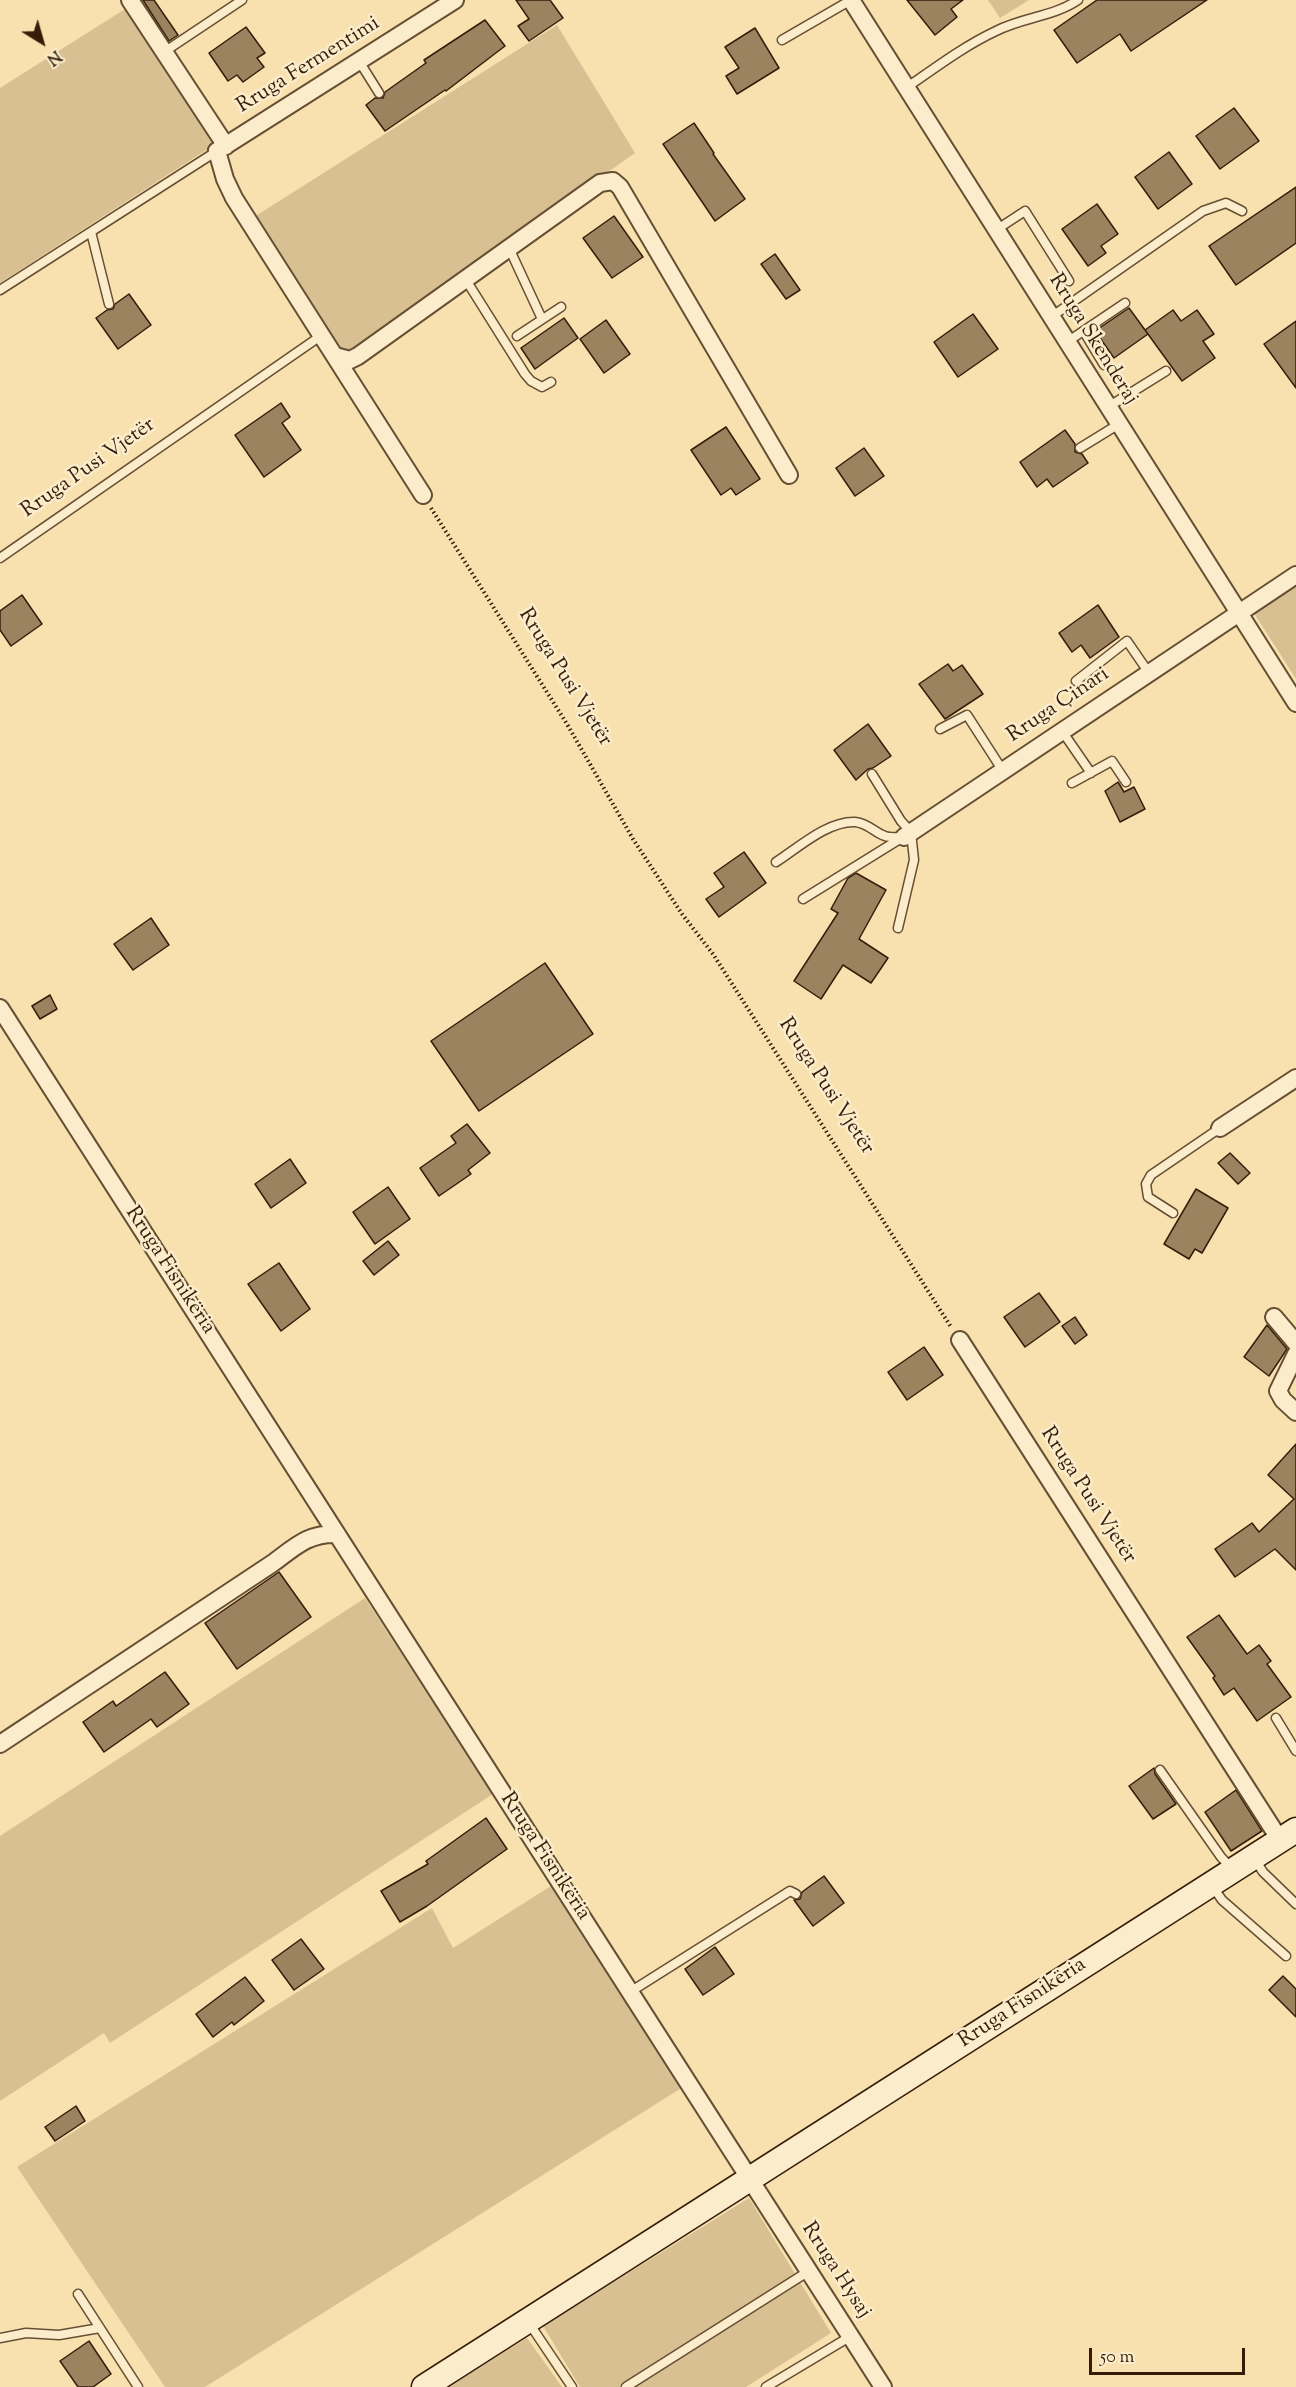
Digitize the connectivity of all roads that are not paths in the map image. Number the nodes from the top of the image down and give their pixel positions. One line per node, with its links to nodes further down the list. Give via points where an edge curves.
1 (130, 0): 7 (street)
2 (242, 0): 7 (lane)
3 (454, 0): 8 (street, Rruga Fermentimi)
4 (851, 0): 6 (lane); 9 (street, Rruga Skenderaj)
5 (1078, 0): 9 (lane, via 1049,15 997,30)
6 (782, 39)
7 (164, 52): 11 (street)
8 (358, 61): 10 (lane); 11 (street, Rruga Fermentimi)
9 (906, 88): 13 (street, Rruga Skenderaj)
10 (379, 93)
11 (221, 148): 14 (lane); 25 (street, via 225,179 234,198)
12 (1242, 211): 22 (lane, via 1226,202 1203,211)
13 (996, 230): 17 (lane, via 1025,211); 22 (street, Rruga Skenderaj)
14 (91, 232): 18 (lane); 20 (lane)
15 (509, 249): 16 (street); 23 (lane); 35 (street, via 600,183 612,181 620,187)
16 (466, 279): 28 (street, via 358,356 350,360); 31 (lane, via 525,374 542,387)
17 (1069, 281)
18 (0, 290)
19 (1125, 303): 24 (lane)
20 (109, 304)
21 (561, 307): 23 (lane)
22 (1051, 317): 27 (street, Rruga Skenderaj)
23 (542, 319): 26 (lane)
24 (1084, 332): 27 (lane); 29 (lane)
25 (322, 335): 28 (street); 37 (lane, Rruga Pusi Vjetër)
26 (517, 336)
27 (1067, 342): 32 (street, Rruga Skenderaj)
28 (335, 356): 36 (street)
29 (1104, 365)
30 (1166, 371): 32 (lane)
31 (551, 382)
32 (1108, 407): 33 (street, Rruga Skenderaj)
33 (1119, 424): 34 (lane); 39 (street, Rruga Skenderaj)
34 (1080, 448)
35 (789, 475)
36 (423, 495)
37 (0, 558)
38 (1296, 574): 39 (street, Rruga Çinari)
39 (1238, 613): 40 (street, Rruga Çinari); 42 (street, Rruga Skenderaj)
40 (1149, 673): 41 (lane, via 1127,641); 44 (street, Rruga Çinari)
41 (1076, 681)
42 (1296, 703)
43 (940, 729): 45 (lane, via 967,715)
44 (1062, 731): 45 (street, Rruga Çinari); 46 (lane)
45 (1002, 771): 50 (street, Rruga Çinari)
46 (1091, 773): 48 (lane, via 1112,761); 49 (lane)
47 (872, 774): 50 (lane)
48 (1126, 782)
49 (1072, 783)
50 (908, 834): 51 (lane, via 884,836 873,827 856,822 843,824 824,831); 52 (lane); 53 (lane, via 914,860)
51 (776, 862)
52 (803, 899)
53 (898, 928)
54 (0, 1008): 63 (street, Rruga Fisnikëria)
55 (1296, 1078): 56 (street)
56 (1220, 1128): 57 (lane, via 1151,1175 1146,1184 1148,1197)
57 (1173, 1213)
58 (1274, 1317): 60 (street)
59 (960, 1340): 68 (street, Rruga Pusi Vjetër)
60 (1296, 1343)
61 (1296, 1354): 62 (street, via 1278,1391)
62 (1296, 1412)
63 (337, 1534): 65 (street, via 321,1533 306,1539); 75 (street, Rruga Fisnikëria)
64 (1276, 1718): 66 (lane)
65 (0, 1744)
66 (1296, 1751)
67 (1160, 1770): 70 (lane)
68 (1288, 1835): 69 (street, Rruga Fisnikëria)
69 (1253, 1857): 70 (street, Rruga Fisnikëria); 73 (lane)
70 (1233, 1870): 71 (street, Rruga Fisnikëria)
71 (1211, 1884): 74 (lane, via 1222,1900); 76 (street, Rruga Fisnikëria)
72 (796, 1894): 75 (lane, via 790,1891)
73 (1296, 1904)
74 (1286, 1956)
75 (630, 1992): 76 (street, Rruga Fisnikëria)
76 (750, 2179): 77 (street, Rruga Hysaj); 79 (street, Rruga Fisnikëria)
77 (808, 2271): 81 (street, Rruga Hysaj); 86 (lane)
78 (78, 2294): 80 (lane)
79 (527, 2321): 84 (street, Rruga Fisnikëria); 85 (lane)
80 (100, 2328): 82 (lane); 83 (lane)
81 (850, 2336): 87 (lane); 88 (street, Rruga Hysaj)
82 (0, 2338)
83 (138, 2387)
84 (424, 2387)
85 (572, 2387)
86 (626, 2387)
87 (765, 2387)
88 (883, 2387)

